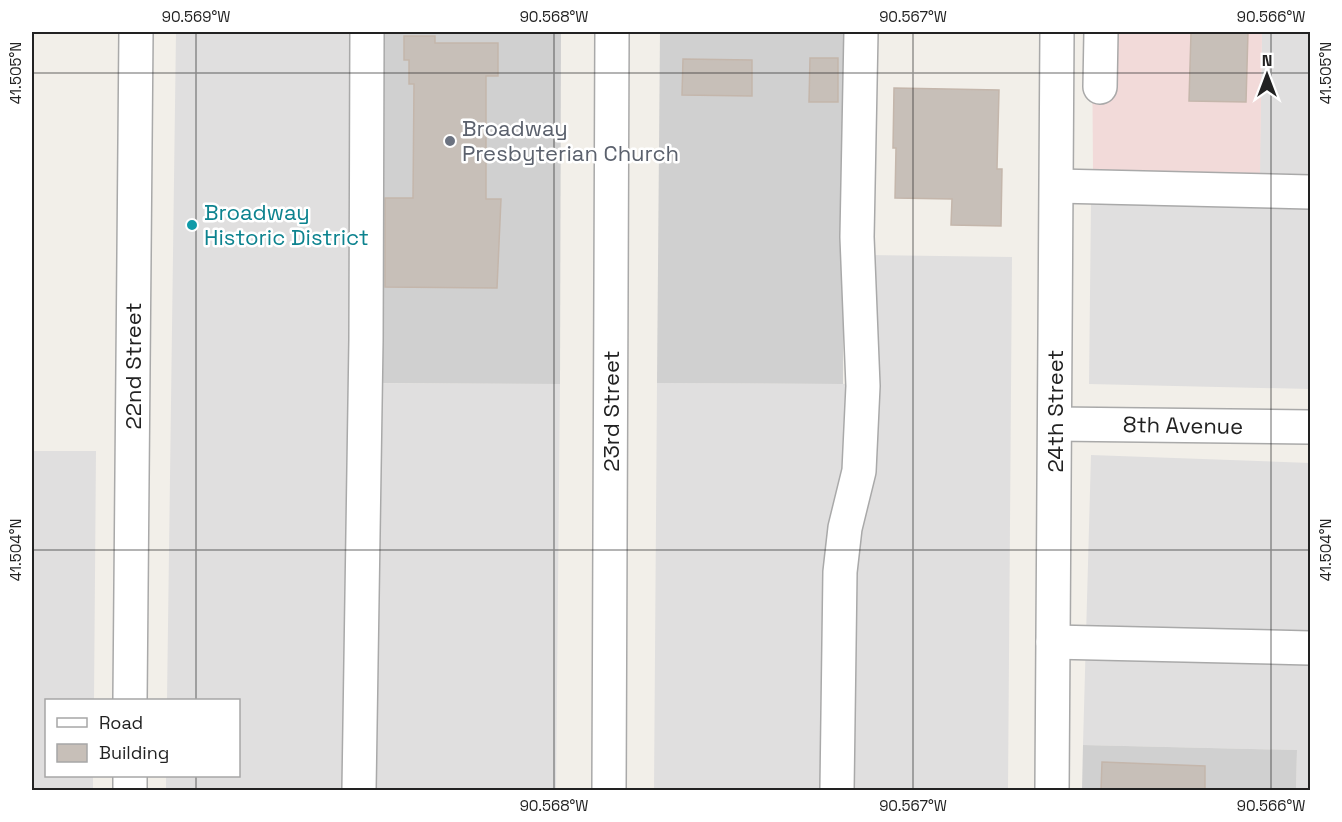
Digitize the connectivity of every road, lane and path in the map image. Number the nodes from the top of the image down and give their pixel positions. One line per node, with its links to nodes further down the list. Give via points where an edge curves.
1 (136, 32): 14 (street, 22nd Street)
2 (367, 32): 15 (street)
3 (612, 32): 16 (street, 23rd Street)
4 (861, 32): 17 (street, via 857,237 863,386 859,471 840,572)
5 (1057, 32): 8 (street, 24th Street)
6 (1101, 32): 7 (street)
7 (1100, 87)
8 (1057, 186): 9 (street); 10 (street, 24th Street)
9 (1311, 192)
10 (1055, 424): 11 (street, 8th Avenue); 12 (street, 24th Street)
11 (1311, 427)
12 (1053, 642): 13 (street); 18 (street, 24th Street)
13 (1311, 648)
14 (130, 699)
15 (359, 790)
16 (609, 790)
17 (837, 790)
18 (1052, 790)

